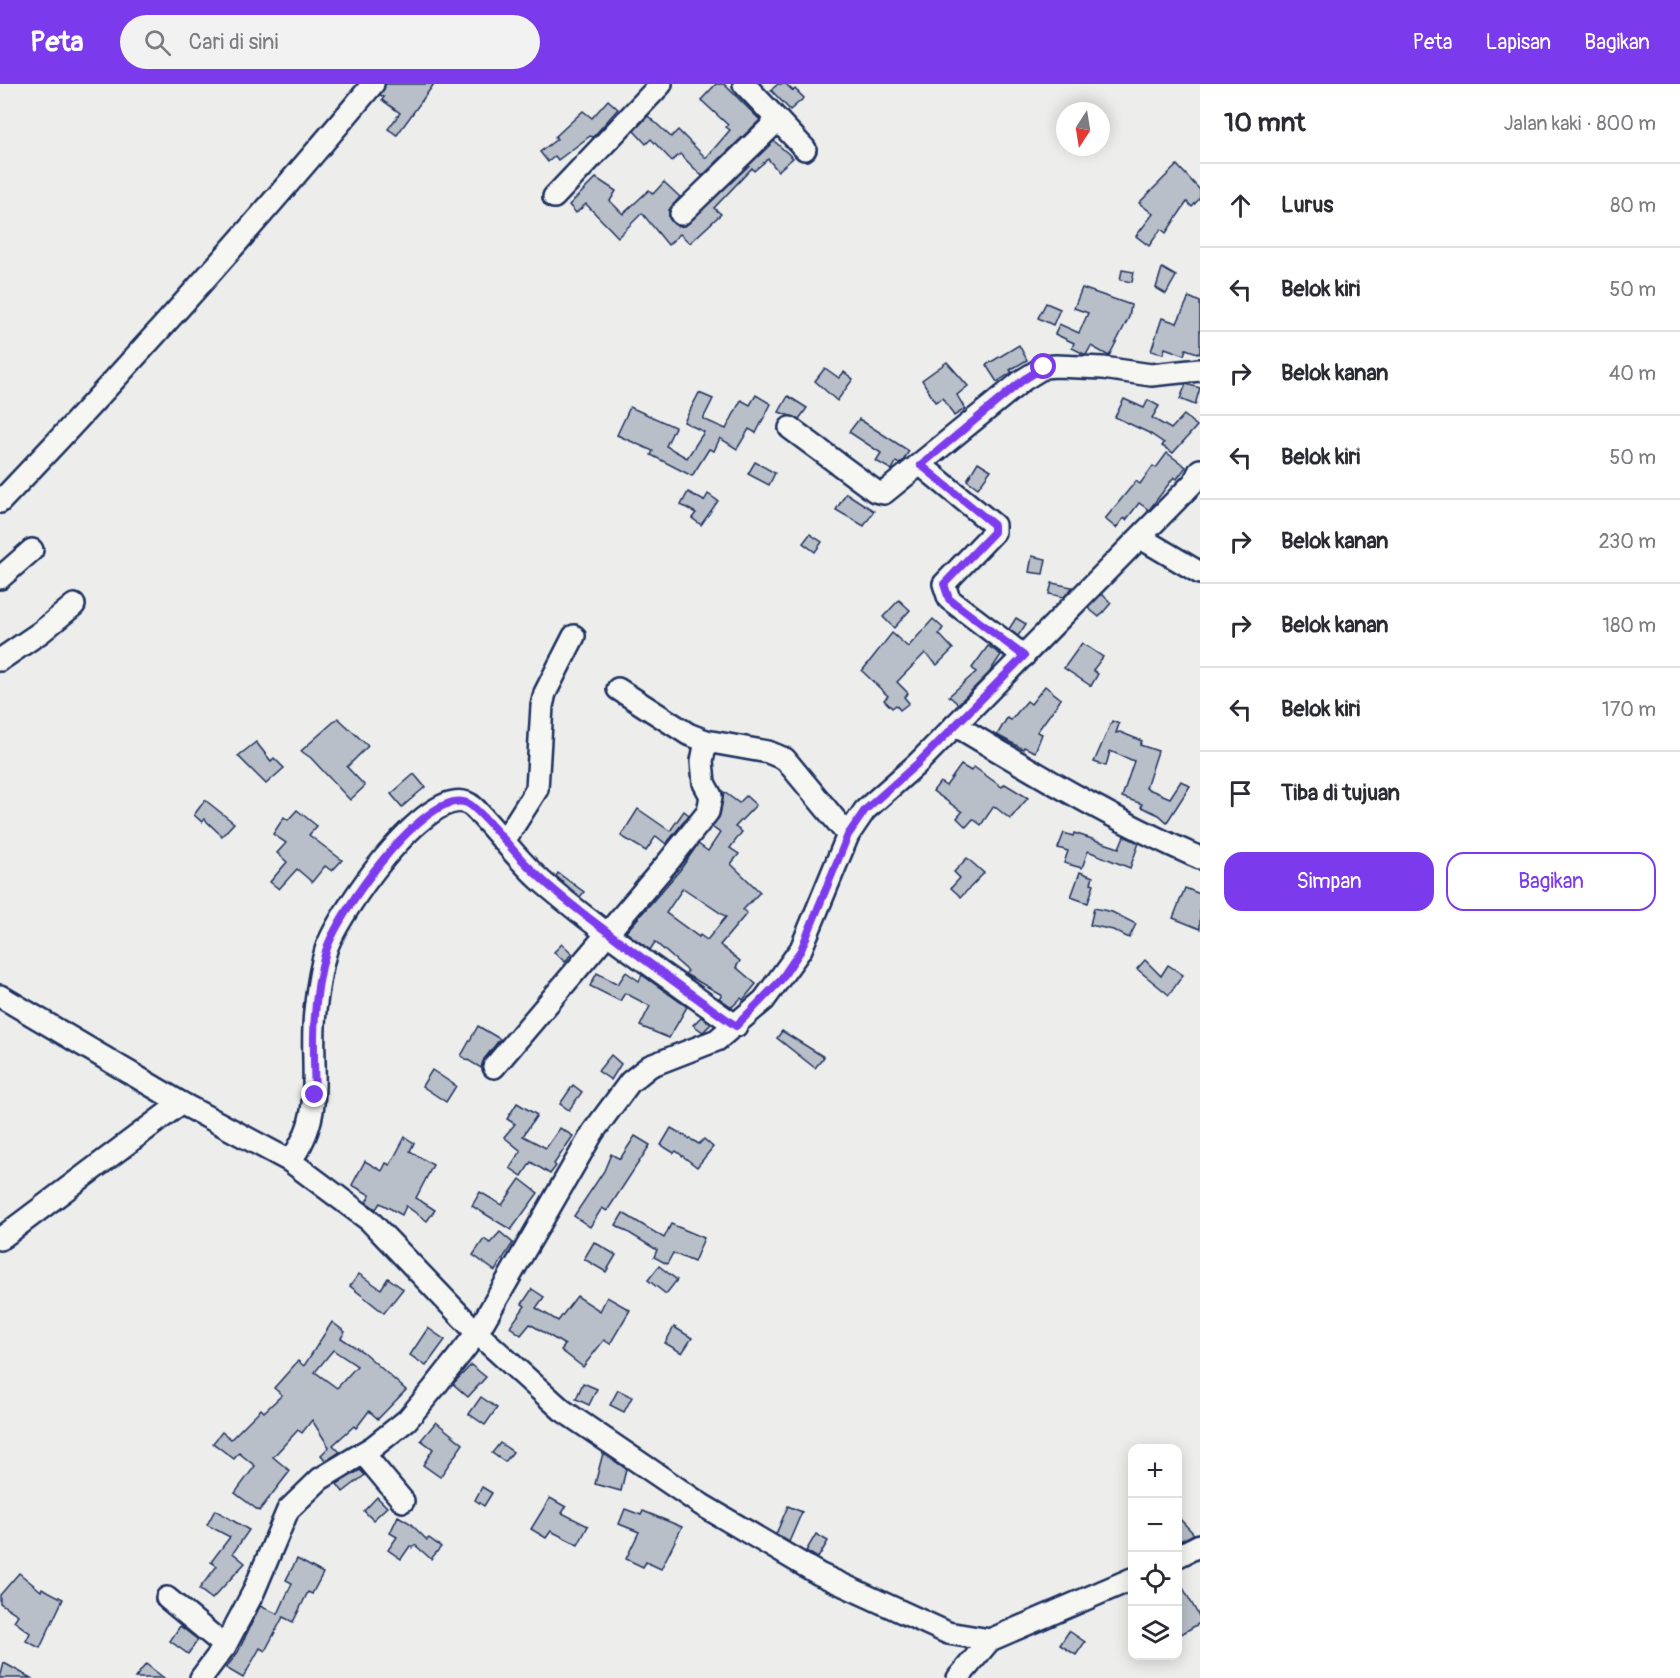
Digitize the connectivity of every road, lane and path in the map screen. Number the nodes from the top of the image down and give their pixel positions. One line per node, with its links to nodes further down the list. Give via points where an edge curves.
1 (373, 84): 12 (street, via 259,220)
2 (661, 84): 6 (street)
3 (744, 84): 4 (street)
4 (778, 120): 5 (street); 7 (street)
5 (805, 149)
6 (554, 196)
7 (681, 214)
8 (1200, 370): 10 (street, via 1151,375 1103,368 1044,367)
9 (790, 428): 10 (street, via 875,491 884,493)
10 (921, 465): 19 (street, via 994,525 994,532 944,584 949,599)
11 (1200, 470): 13 (street, via 1194,482)
12 (0, 502)
13 (1141, 538): 15 (street); 19 (street)
14 (33, 550): 16 (street)
15 (1200, 573)
16 (0, 578)
17 (74, 605): 20 (street)
18 (574, 636): 25 (street, via 545,693 537,789)
19 (1024, 656): 22 (street)
20 (0, 660)
21 (618, 689): 23 (street, via 688,734)
22 (955, 726): 24 (street, via 865,810); 26 (street, via 1156,839)
23 (706, 741): 24 (street, via 768,752 785,759); 27 (street, via 702,761 704,783 711,796 708,812)
24 (848, 835): 29 (street, via 801,950 780,981)
25 (504, 841): 27 (street, via 545,884); 32 (street, via 472,806 454,801 442,805 416,823 381,862 340,920 326,949 315,1005 312,1121 302,1146)
26 (1200, 858)
27 (608, 932): 29 (street); 30 (street)
28 (0, 996): 31 (street)
29 (736, 1026): 34 (street, via 717,1040 650,1066 630,1082 593,1132)
30 (494, 1067)
31 (180, 1103): 32 (street); 33 (street)
32 (290, 1161): 34 (street, via 369,1220)
33 (0, 1239)
34 (477, 1333): 35 (street, via 407,1420); 41 (street, via 562,1410 702,1505 819,1574 948,1633)
35 (363, 1453): 36 (street); 42 (street, via 320,1479 288,1510 253,1593)
36 (403, 1501)
37 (1200, 1545): 38 (street)
38 (1182, 1554)
39 (1128, 1581): 41 (street)
40 (167, 1598): 42 (street)
41 (990, 1640): 44 (street)
42 (225, 1646): 43 (street)
43 (201, 1678)
44 (958, 1678)

